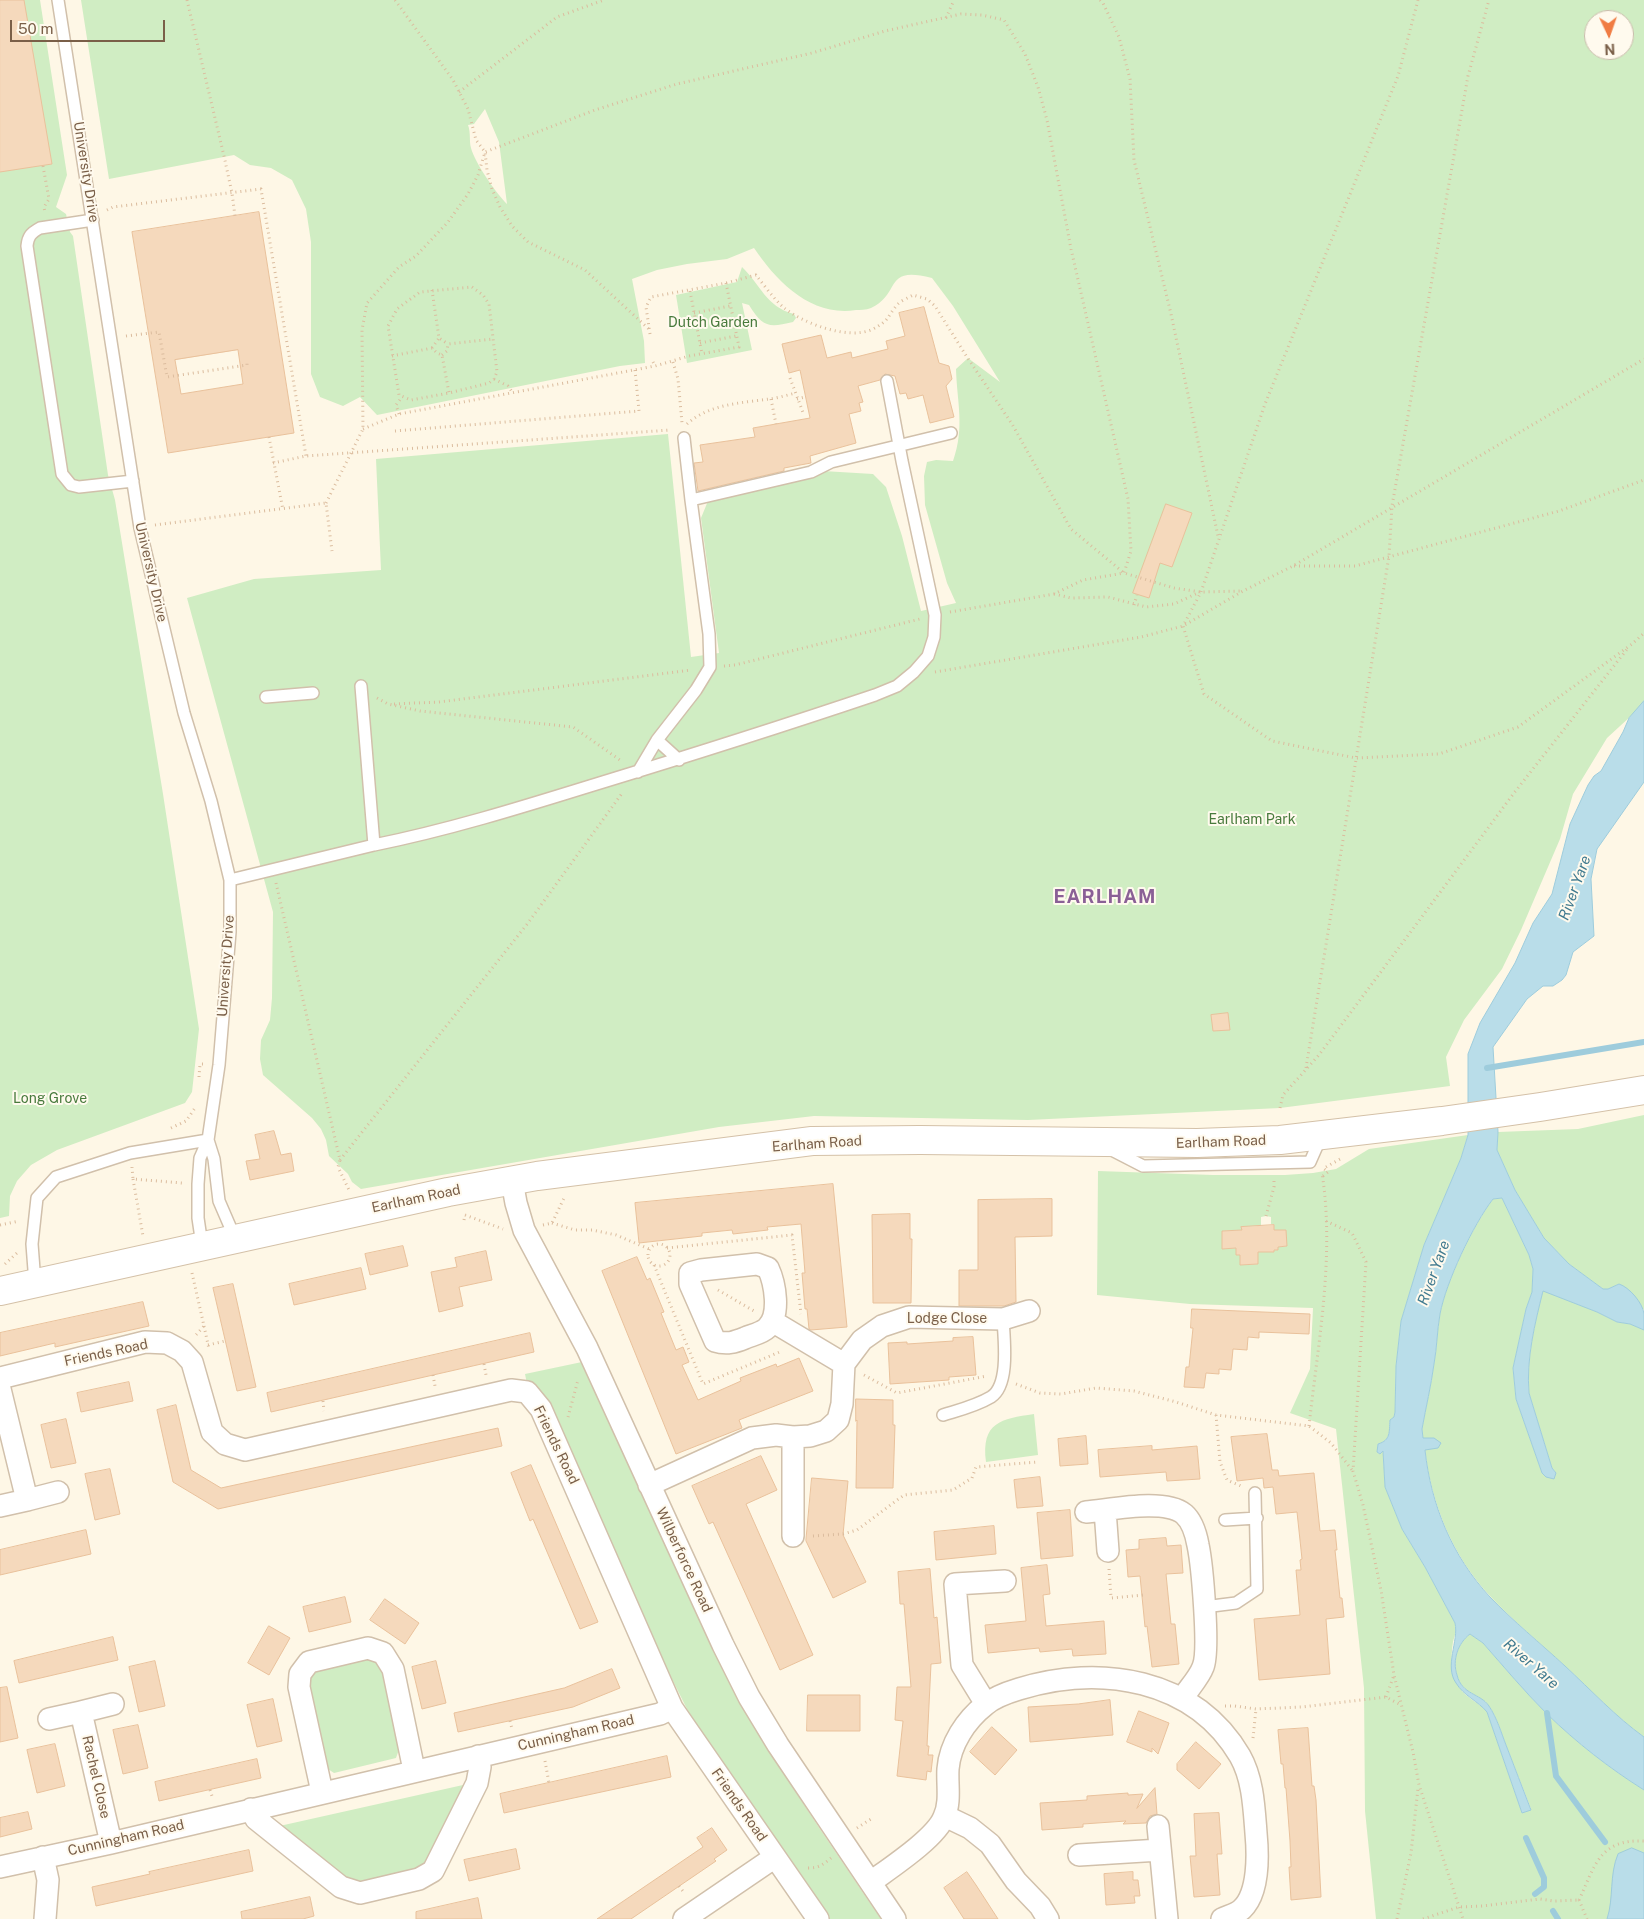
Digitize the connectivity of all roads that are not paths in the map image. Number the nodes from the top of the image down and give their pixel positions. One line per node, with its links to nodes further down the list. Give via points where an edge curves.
1 (58, 0): 2 (lane, University Drive)
2 (93, 220): 7 (lane, University Drive); 7 (lane, via 32,232 27,246 62,474 71,485 79,487)
3 (887, 381): 6 (lane)
4 (684, 433): 8 (lane)
5 (951, 433): 6 (lane)
6 (900, 446): 8 (lane, via 831,462 811,472); 13 (lane, via 935,615 934,637 928,656 897,686)
7 (133, 481): 16 (lane, University Drive, via 140,528 184,713)
8 (691, 500): 12 (lane, via 710,634 710,667)
9 (361, 686): 15 (lane)
10 (313, 693): 11 (lane)
11 (266, 697)
12 (657, 740): 13 (lane); 14 (lane)
13 (679, 760): 14 (lane)
14 (638, 772): 15 (lane, via 496,815)
15 (374, 845): 16 (lane)
16 (230, 880): 18 (lane, University Drive, via 230,932 219,1065)
17 (1644, 1090): 19 (main road, Earlham Road, via 1540,1108 1280,1140 1197,1143 812,1141)
18 (208, 1140): 20 (lane, University Drive, via 214,1159 219,1201); 21 (lane, University Drive, via 200,1158); 22 (lane, via 130,1153 56,1177 37,1198 32,1244)
19 (512, 1181): 20 (main road, Earlham Road, via 415,1198); 32 (street, Wilberforce Road, via 524,1230 587,1348)
20 (235, 1238): 21 (main road, Earlham Road)
21 (197, 1256): 22 (main road, Earlham Road, via 147,1258)
22 (35, 1283): 23 (main road, Earlham Road)
23 (0, 1291)
24 (1029, 1311): 25 (street, Lodge Close)
25 (1003, 1319): 27 (street, Lodge Close, via 909,1317 882,1326 862,1340); 30 (lane, via 1003,1380 992,1396)
26 (772, 1321): 26 (street, via 766,1329 734,1342 723,1344 715,1341 690,1284 690,1274 757,1264 768,1268 776,1311); 27 (street)
27 (844, 1364): 31 (street, via 838,1420 826,1431)
28 (0, 1378): 46 (street, Friends Road, via 145,1342 168,1343 192,1362 212,1432 225,1444 245,1450 511,1390 527,1392 541,1409)
29 (0, 1389): 35 (street)
30 (943, 1415)
31 (793, 1437): 32 (street, via 752,1438); 39 (street)
32 (649, 1485): 61 (street, Wilberforce Road, via 749,1697)
33 (58, 1492): 35 (street)
34 (1256, 1493): 37 (lane)
35 (27, 1500): 36 (street)
36 (0, 1506)
37 (1257, 1518): 38 (lane); 42 (lane, via 1257,1589 1236,1603)
38 (1225, 1520)
39 (792, 1536)
40 (1108, 1551): 42 (street, via 1095,1511 1152,1506 1172,1508 1184,1514 1194,1529 1199,1546)
41 (1006, 1581): 44 (street, via 955,1584 962,1665)
42 (1204, 1607): 45 (street, via 1204,1666)
43 (113, 1704): 47 (street)
44 (986, 1704): 45 (street, via 1018,1689 1062,1678 1096,1677 1159,1688); 53 (street, via 966,1724 954,1745 948,1767 949,1792)
45 (1189, 1704): 68 (street, via 1223,1734 1240,1757 1252,1788 1258,1849 1256,1881 1242,1910)
46 (672, 1708): 49 (street, Cunningham Road, via 660,1714); 59 (street, Friends Road)
47 (81, 1712): 48 (street); 55 (street, Rachel Close)
48 (49, 1719)
49 (478, 1756): 50 (street, Cunningham Road); 52 (street, via 477,1783 433,1871 419,1880 360,1893 341,1887 256,1819)
50 (414, 1770): 51 (street, Cunningham Road); 51 (street, via 393,1669 383,1653 368,1648 309,1662 300,1674 298,1687)
51 (322, 1792): 52 (street, Cunningham Road)
52 (251, 1809): 55 (street, Cunningham Road)
53 (945, 1816): 61 (street, via 921,1844); 66 (street, via 970,1828 990,1844)
54 (1158, 1826): 56 (street)
55 (111, 1843): 58 (street, Cunningham Road)
56 (1160, 1850): 57 (street); 67 (street)
57 (1079, 1855)
58 (43, 1857): 60 (street, Cunningham Road); 62 (street, via 48,1880)
59 (775, 1857): 63 (street); 64 (street, Friends Road)
60 (0, 1867)
61 (871, 1882): 65 (street, Wilberforce Road)
62 (45, 1919)
63 (684, 1919)
64 (818, 1919)
65 (895, 1919)
66 (1048, 1919)
67 (1167, 1919)
68 (1222, 1919)

